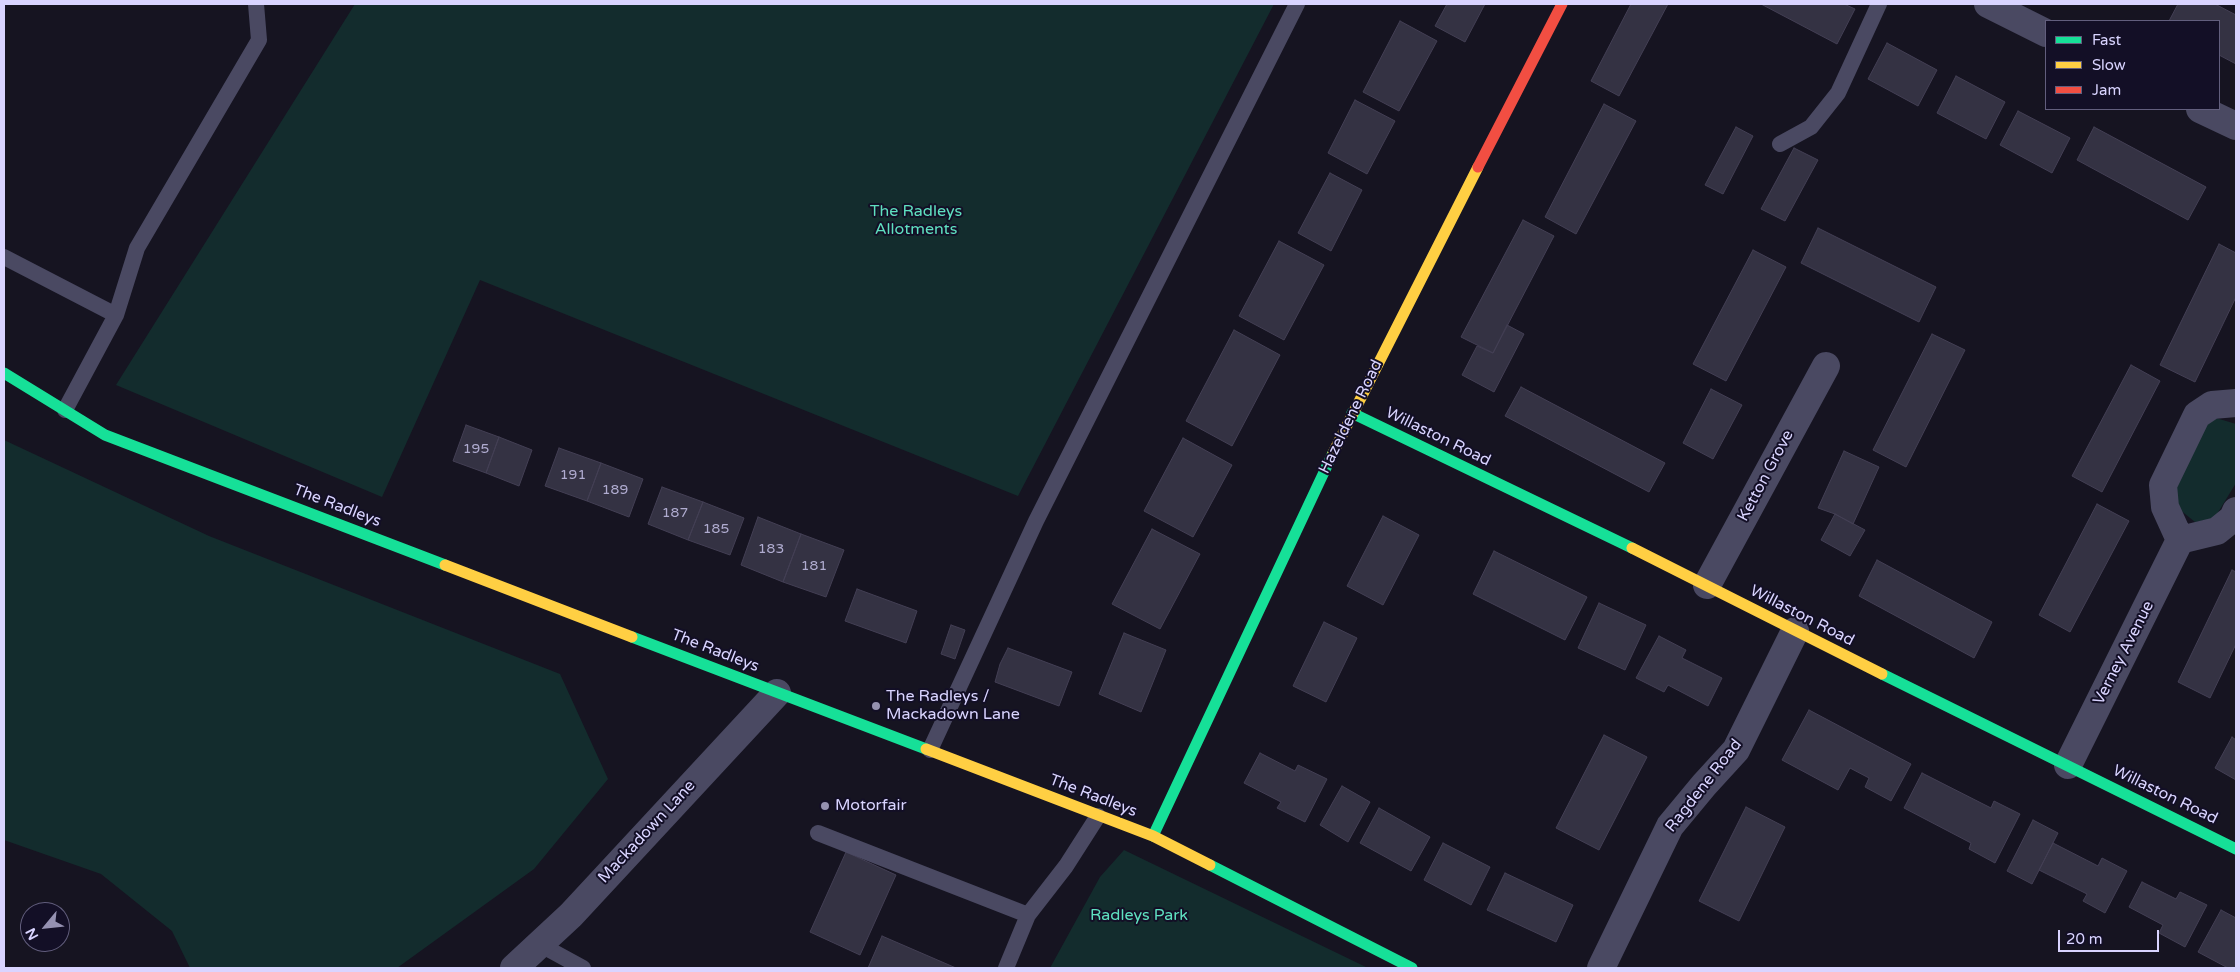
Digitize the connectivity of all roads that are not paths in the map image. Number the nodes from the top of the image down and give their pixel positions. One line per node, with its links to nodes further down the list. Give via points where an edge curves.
1 (256, 4): 11 (lane, via 259,40 137,248)
2 (1298, 4): 22 (lane, via 1036,521)
3 (1562, 4): 16 (street, Hazeldene Road)
4 (1879, 4): 9 (lane, via 1838,93 1811,127)
5 (1988, 4): 6 (street)
6 (2045, 32)
7 (2202, 110): 8 (street)
8 (2236, 126)
9 (1780, 144)
10 (4, 257): 11 (lane)
11 (116, 315): 15 (lane)
12 (1826, 366): 19 (street, Ketton Grove)
13 (4, 373): 15 (street, The Radleys)
14 (2236, 403): 18 (street, via 2212,405 2197,415 2162,485 2165,507)
15 (65, 410): 21 (street, The Radleys, via 105,435)
16 (1352, 413): 19 (street, Willaston Road); 26 (street, Hazeldene Road)
17 (2236, 511): 18 (street, via 2233,518 2217,531)
18 (2180, 540): 23 (street, Verney Avenue)
19 (1707, 585): 20 (street, Willaston Road)
20 (1795, 631): 23 (street, Willaston Road); 34 (street, Ragdene Road, via 1736,750 1670,826)
21 (777, 693): 22 (street, The Radleys); 29 (street, Mackadown Lane, via 571,914)
22 (930, 750): 24 (street, The Radleys)
23 (2068, 765): 27 (street, Willaston Road)
24 (1098, 816): 26 (street, The Radleys); 28 (lane, via 1066,866)
25 (818, 834): 28 (lane)
26 (1152, 836): 33 (street, The Radleys)
27 (2236, 849)
28 (1028, 915): 32 (lane)
29 (539, 944): 30 (street, Mackadown Lane); 31 (lane)
30 (514, 968)
31 (583, 968)
32 (1006, 968)
33 (1412, 968)
34 (1601, 968)

